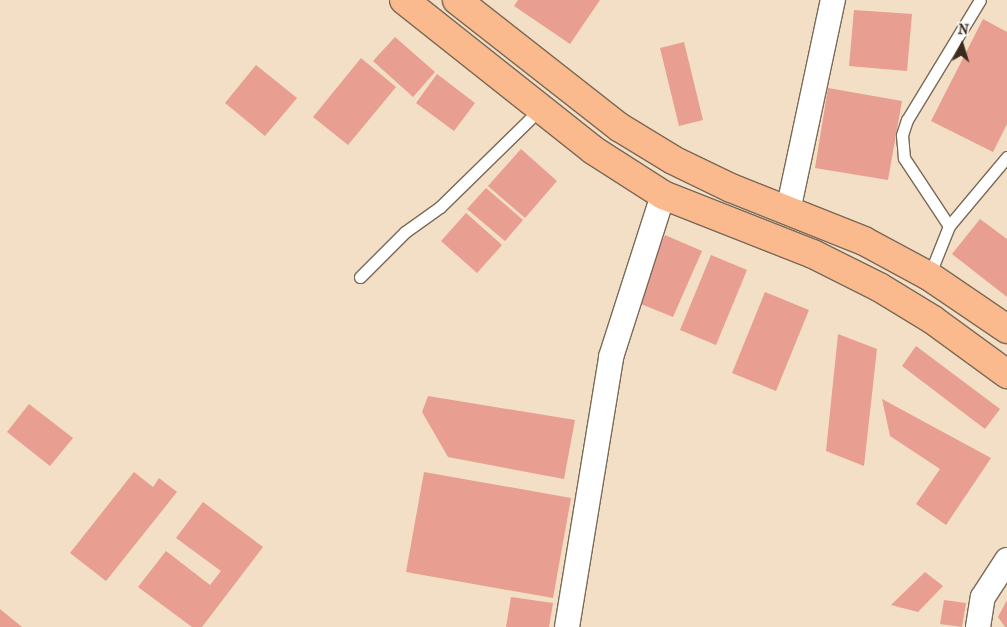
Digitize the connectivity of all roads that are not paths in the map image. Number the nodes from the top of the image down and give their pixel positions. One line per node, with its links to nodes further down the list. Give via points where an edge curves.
1 (404, 0): 5 (highway)
2 (457, 0): 8 (highway, via 619,127 673,160)
3 (833, 0): 8 (street)
4 (980, 0): 9 (lane, via 907,120 902,135 904,158)
5 (539, 110): 7 (highway, via 593,150); 11 (lane, via 440,207 405,232)
6 (1007, 157): 9 (lane)
7 (664, 195): 13 (highway, via 813,254 879,287 933,320); 16 (street, via 611,357)
8 (788, 211): 10 (highway, via 864,241)
9 (949, 226): 10 (lane)
10 (929, 276): 12 (highway)
11 (360, 277)
12 (1007, 329)
13 (1007, 374)
14 (1007, 560): 15 (street)
15 (983, 597): 17 (street); 18 (street)
16 (567, 627)
17 (978, 627)
18 (988, 627)

